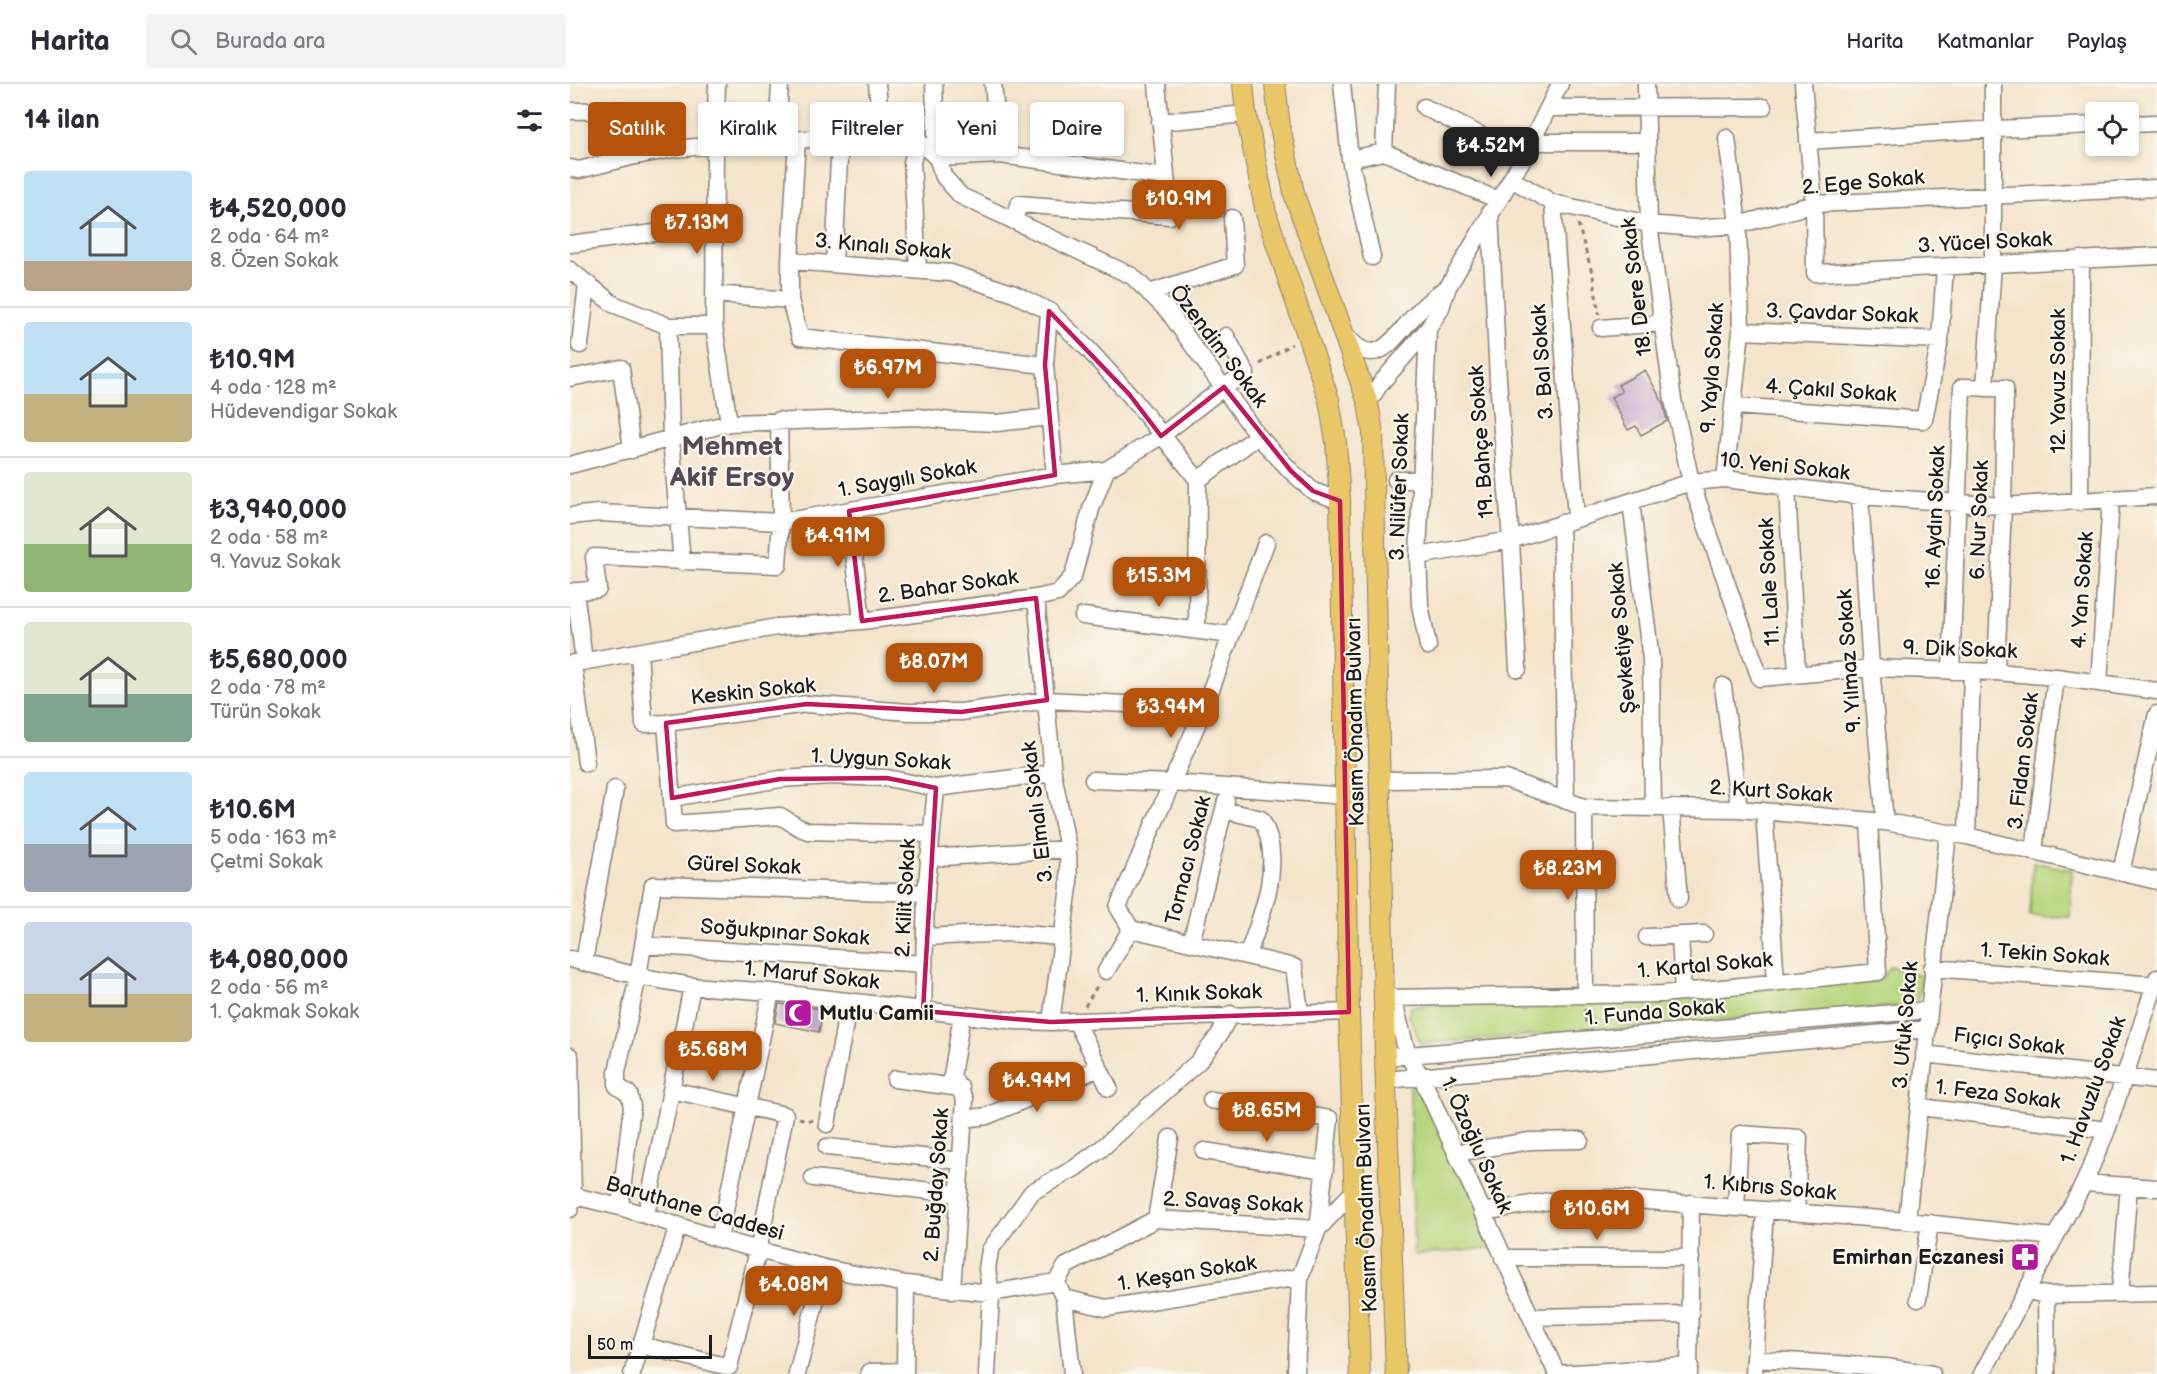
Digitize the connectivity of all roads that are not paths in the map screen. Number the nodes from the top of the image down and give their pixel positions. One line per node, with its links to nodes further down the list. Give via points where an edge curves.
1 (717, 84): 15 (street)
2 (780, 84): 16 (street)
3 (877, 84): 17 (street)
4 (934, 84): 44 (street, Özendim Sokak)
5 (993, 84): 18 (street)
6 (1157, 84): 26 (street)
7 (1243, 84): 25 (main road, Kasım Önadım Bulvarı)
8 (1275, 84): 80 (main road, Kasım Önadım Bulvarı, via 1295,196)
9 (1342, 84): 45 (street)
10 (1387, 84): 37 (street)
11 (1560, 84): 22 (street)
12 (1646, 84): 20 (street, 18. Dere Sokak)
13 (1803, 84): 32 (street)
14 (1994, 84): 30 (street)
15 (716, 102)
16 (779, 102)
17 (879, 102)
18 (995, 102)
19 (1424, 106): 36 (street)
20 (1646, 106): 21 (street); 22 (street); 33 (street, 18. Dere Sokak)
21 (1763, 107)
22 (1549, 108): 36 (street)
23 (570, 111): 24 (street)
24 (588, 111)
25 (1246, 114): 26 (street); 110 (main road, Kasım Önadım Bulvarı, via 1266,213 1329,400)
26 (1160, 122): 47 (street)
27 (2157, 123): 28 (street)
28 (2139, 124)
29 (2085, 125): 30 (street)
30 (1994, 129): 32 (street); 50 (street)
31 (1727, 138): 58 (street, 9. Yayla Sokak)
32 (1808, 141): 52 (street)
33 (1647, 142): 36 (street); 56 (street, 18. Dere Sokak)
34 (924, 146): 44 (street)
35 (698, 147): 46 (street, via 579,170)
36 (1528, 149): 48 (street)
37 (1384, 152): 45 (street); 53 (street)
38 (715, 156): 57 (street)
39 (796, 156): 63 (street)
40 (839, 156): 65 (street)
41 (914, 156): 68 (street)
42 (979, 156): 44 (street)
43 (1008, 156): 47 (street)
44 (937, 158): 55 (street, Özendim Sokak, via 944,177 961,196)
45 (1350, 159): 61 (street)
46 (570, 168)
47 (1166, 177): 55 (street, via 1170,216 1019,204)
48 (1511, 179): 51 (street, 2. Ege Sokak); 53 (street)
49 (2157, 188): 50 (street, 2. Ege Sokak)
50 (1994, 195): 52 (street, 2. Ege Sokak); 64 (street)
51 (1554, 203): 56 (street, 2. Ege Sokak); 118 (street, 3. Bal Sokak)
52 (1814, 204): 58 (street, 2. Ege Sokak); 66 (street, 3. Yücel Sokak, via 1815,273)
53 (1494, 206): 70 (street); 120 (street, 19. Bahçe Sokak, via 1498,380)
54 (1232, 218): 71 (street, via 1235,265)
55 (1014, 220): 71 (street, Özendim Sokak, via 1132,276)
56 (1649, 224): 58 (street, 2. Ege Sokak, via 1694,228); 75 (street, 18. Dere Sokak)
57 (715, 225): 59 (street); 72 (street)
58 (1738, 225): 81 (street, 9. Yayla Sokak)
59 (570, 244)
60 (2157, 256): 62 (street, 3. Yücel Sokak)
61 (1372, 257)
62 (2081, 259): 64 (street, 3. Yücel Sokak); 113 (street, 12. Yavuz Sokak)
63 (790, 261): 65 (street, 3. Kınalı Sokak); 73 (street)
64 (1993, 263): 66 (street, 3. Yücel Sokak); 88 (street)
65 (834, 264): 68 (street, 3. Kınalı Sokak)
66 (1945, 267): 83 (street)
67 (570, 270): 69 (street)
68 (918, 270): 74 (street, 3. Kınalı Sokak, via 951,273 1012,293)
69 (587, 284): 76 (street, via 613,304); 84 (street)
70 (1448, 287): 78 (street); 80 (street, via 1385,349 1362,350)
71 (1149, 293): 87 (street, Özendim Sokak, via 1168,311)
72 (714, 294): 73 (street); 77 (street)
73 (790, 300): 85 (street, via 800,337)
74 (1049, 311): 85 (street); 94 (street, 3. Kınalı Sokak, via 1129,394)
75 (1662, 323): 79 (street); 105 (street, 18. Dere Sokak)
76 (668, 326): 77 (street); 96 (street)
77 (714, 326): 93 (street)
78 (1428, 328): 89 (street); 104 (street, 3. Nilüfer Sokak)
79 (1601, 328)
80 (1343, 331): 89 (main road, Kasım Önadım Bulvarı)
81 (1741, 331): 83 (street, 3. Çavdar Sokak); 90 (street, 9. Yayla Sokak)
82 (1226, 336): 87 (street, via 1246,373)
83 (1940, 340): 90 (street, 4. Çakıl Sokak, via 1924,420)
84 (580, 345)
85 (1045, 365): 91 (street)
86 (570, 378): 97 (street, via 621,368)
87 (1224, 387): 94 (street); 95 (street, Özendim Sokak)
88 (1985, 388): 112 (street, 16. Aydın Sokak, via 1962,387); 114 (street, 6. Nur Sokak, via 2005,388)
89 (1368, 403): 151 (main road, Kasım Önadım Bulvarı, via 1376,481)
90 (1735, 406): 101 (street, 9. Yayla Sokak)
91 (1049, 417): 92 (street, via 997,423 918,417); 100 (street)
92 (779, 420): 93 (street); 119 (street)
93 (729, 423): 96 (street)
94 (1161, 436): 99 (street); 102 (street, 3. Kınalı Sokak)
95 (1258, 436): 102 (street); 110 (street, Özendim Sokak, via 1313,490)
96 (671, 438): 97 (street); 117 (street)
97 (632, 450): 98 (street)
98 (570, 465)
99 (1106, 470): 100 (street, 1. Saygılı Sokak); 125 (street, 2. Bahar Sokak, via 1073,576 1058,593)
100 (1055, 475): 115 (street, 1. Saygılı Sokak)
101 (1725, 479): 105 (street, 10. Yeni Sokak); 106 (street, 10. Yeni Sokak)
102 (1198, 480): 128 (street)
103 (1396, 480): 104 (street)
104 (1422, 480): 122 (street, 3. Nilüfer Sokak)
105 (1691, 482): 111 (street, 10. Yeni Sokak); 140 (street, 18. Dere Sokak)
106 (1787, 487): 107 (street, 10. Yeni Sokak); 138 (street, 11. Lale Sokak)
107 (1860, 496): 112 (street, 10. Yeni Sokak); 133 (street, 9. Yılmaz Sokak)
108 (2157, 496): 109 (street, 10. Yeni Sokak)
109 (2111, 500): 113 (street, 10. Yeni Sokak); 141 (street, 4. Yan Sokak)
110 (1340, 501): 156 (main road, Kasım Önadım Bulvarı)
111 (1631, 502): 118 (street, 10. Yeni Sokak); 160 (street, Şevketiye Sokak, via 1651,660)
112 (1958, 502): 114 (street, 10. Yeni Sokak); 135 (street, 16. Aydın Sokak)
113 (2080, 502): 114 (street, 10. Yeni Sokak)
114 (2003, 506): 137 (street, 6. Nur Sokak)
115 (849, 511): 119 (street, 1. Saygılı Sokak); 127 (street)
116 (570, 516): 117 (street, 1. Saygılı Sokak, via 599,513)
117 (678, 517): 119 (street, 1. Saygılı Sokak); 123 (street)
118 (1569, 520): 120 (street, 10. Yeni Sokak); 158 (street, 3. Bal Sokak)
119 (781, 522): 123 (street, via 778,565)
120 (1511, 540): 122 (street, 10. Yeni Sokak); 134 (street, 19. Bahçe Sokak)
121 (1266, 543): 129 (street)
122 (1418, 556): 130 (street, 3. Nilüfer Sokak, via 1420,605)
123 (682, 562): 124 (street, via 594,557 598,589)
124 (573, 592): 132 (street)
125 (1036, 598): 127 (street, 2. Bahar Sokak); 144 (street, 3. Elmalı Sokak)
126 (1083, 616): 128 (street)
127 (862, 621): 131 (street, 2. Bahar Sokak, via 777,627)
128 (1197, 630): 129 (street)
129 (1231, 635): 145 (street)
130 (1428, 646)
131 (639, 652): 132 (street, 2. Bahar Sokak); 147 (street, via 644,724)
132 (576, 663): 148 (street)
133 (1871, 668): 135 (street, 9. Dik Sokak); 138 (street, 9. Dik Sokak); 165 (street, 9. Yılmaz Sokak)
134 (1518, 669)
135 (1951, 671): 136 (street, 9. Dik Sokak)
136 (1972, 672): 137 (street, 9. Dik Sokak); 168 (street)
137 (1996, 672): 139 (street, 9. Dik Sokak)
138 (1797, 674): 140 (street, 9. Dik Sokak)
139 (2056, 677): 141 (street, 9. Dik Sokak); 170 (street, 3. Fidan Sokak)
140 (1760, 678)
141 (2099, 683): 143 (street, 9. Dik Sokak)
142 (1723, 686): 162 (street)
143 (2157, 691)
144 (1047, 700): 145 (street, Keskin Sokak); 147 (street, Keskin Sokak, via 962,712 807,704); 149 (street, 3. Elmalı Sokak)
145 (1203, 708): 152 (street)
146 (2157, 714): 172 (street)
147 (666, 723): 157 (street)
148 (586, 763)
149 (1053, 773): 153 (street, 1. Uygun Sokak); 169 (street, 3. Elmalı Sokak)
150 (1093, 780): 152 (street)
151 (1380, 780): 158 (street, 2. Kurt Sokak, via 1506,779); 196 (main road, Kasım Önadım Bulvarı)
152 (1172, 783): 154 (street); 176 (street, via 1118,907)
153 (936, 788): 157 (street, 1. Uygun Sokak, via 887,778 831,776 780,779); 167 (street, 2. Kilit Sokak)
154 (1229, 788): 156 (street); 163 (street, Tornacı Sokak)
155 (615, 789): 185 (street)
156 (1345, 796): 201 (main road, Kasım Önadım Bulvarı)
157 (672, 798): 167 (street, via 674,824 780,816 795,828 808,831)
158 (1566, 800): 159 (street, 2. Kurt Sokak)
159 (1584, 807): 160 (street, 2. Kurt Sokak); 195 (street)
160 (1653, 808): 161 (street, 2. Kurt Sokak)
161 (1671, 808): 162 (street, 2. Kurt Sokak); 175 (street)
162 (1739, 809): 164 (street, 2. Kurt Sokak)
163 (1224, 810): 182 (street, Tornacı Sokak); 184 (street, via 1261,819 1268,830 1271,866 1265,908)
164 (1764, 811): 165 (street, 2. Kurt Sokak); 190 (street)
165 (1877, 822): 166 (street, 2. Kurt Sokak); 190 (street, 1. Kartal Sokak, via 1878,972)
166 (1948, 833): 168 (street, 2. Kurt Sokak); 187 (street, 3. Ufuk Sokak)
167 (931, 834): 171 (street, 2. Kilit Sokak)
168 (1967, 836): 170 (street, 2. Kurt Sokak)
169 (1068, 849): 171 (street); 180 (street, 3. Elmalı Sokak, via 1069,887)
170 (2034, 851): 172 (street, 2. Kurt Sokak)
171 (928, 858): 174 (street, 2. Kilit Sokak)
172 (2121, 872): 173 (street, 2. Kurt Sokak)
173 (2157, 881)
174 (926, 893): 179 (street, 2. Kilit Sokak); 183 (street, Gürel Sokak, via 653,885)
175 (1679, 899)
176 (1131, 929): 182 (street); 188 (street)
177 (1704, 934): 178 (street)
178 (1680, 935): 181 (street); 194 (street)
179 (925, 937): 180 (street, via 1008,933); 186 (street, 2. Kilit Sokak)
180 (1062, 937): 205 (street, 3. Elmalı Sokak)
181 (1647, 937)
182 (1191, 943): 184 (street)
183 (643, 945): 186 (street, Soğukpınar Sokak); 189 (street, Gürel Sokak)
184 (1247, 956): 200 (street, via 1294,967)
185 (577, 961): 189 (street, 1. Maruf Sokak)
186 (924, 963): 199 (street, 2. Kilit Sokak)
187 (1932, 968): 191 (street, 1. Tekin Sokak); 198 (street, 3. Ufuk Sokak)
188 (1106, 971)
189 (638, 976): 192 (street, 1. Maruf Sokak); 241 (street, Gürel Sokak, via 617,1072 617,1086 629,1094 632,1106)
190 (1776, 981): 194 (street, 1. Kartal Sokak)
191 (2156, 982): 213 (street, 1. Havuzlu Sokak)
192 (692, 986): 193 (street, 1. Maruf Sokak); 219 (street)
193 (771, 992): 197 (street, 1. Maruf Sokak); 221 (street)
194 (1683, 992): 195 (street, 1. Kartal Sokak)
195 (1585, 995): 196 (street, 1. Kartal Sokak)
196 (1389, 998): 209 (street, 1. Özoğlu Sokak); 210 (main road, Kasım Önadım Bulvarı)
197 (849, 1001): 199 (street, 1. Maruf Sokak); 224 (street)
198 (1929, 1010): 206 (street, 3. Ufuk Sokak); 209 (street, 1. Funda Sokak)
199 (923, 1011): 203 (street, 1. Maruf Sokak)
200 (1300, 1012): 201 (street, 1. Kınık Sokak); 202 (street, 1. Kınık Sokak)
201 (1349, 1012): 237 (main road, Kasım Önadım Bulvarı)
202 (1230, 1014): 204 (street, 1. Kınık Sokak); 263 (street, via 1199,1061 1082,1163 1032,1192 990,1250 987,1269)
203 (962, 1015): 205 (street, 1. Maruf Sokak); 217 (street, 2. Buğday Sokak, via 952,1076)
204 (1076, 1021): 205 (street, 1. Kınık Sokak); 211 (street)
205 (1051, 1022)
206 (1927, 1029): 207 (street, 3. Ufuk Sokak); 212 (street, 1. Funda Sokak)
207 (1924, 1053): 213 (street, Fıçıcı Sokak); 222 (street, 3. Ufuk Sokak)
208 (570, 1056): 239 (street)
209 (1408, 1056): 210 (street, 1. Funda Sokak); 212 (street, 1. Özoğlu Sokak)
210 (1385, 1057): 215 (main road, Kasım Önadım Bulvarı)
211 (1099, 1068): 218 (street); 223 (street, via 987,1116)
212 (1421, 1076): 215 (street, 1. Funda Sokak); 230 (street, 1. Özoğlu Sokak)
213 (2123, 1077): 216 (street, Fıçıcı Sokak); 225 (street, 1. Havuzlu Sokak)
214 (895, 1079): 217 (street)
215 (1386, 1080): 283 (main road, Kasım Önadım Bulvarı)
216 (2157, 1081)
217 (961, 1088): 223 (street, 2. Buğday Sokak)
218 (1109, 1088)
219 (671, 1090): 221 (street); 246 (street)
220 (1211, 1100): 232 (street, via 1330,1119)
221 (747, 1107): 253 (street); 254 (street, via 785,1115)
222 (1920, 1107): 225 (street, 1. Feza Sokak); 248 (street, 3. Ufuk Sokak)
223 (964, 1119): 231 (street, 2. Buğday Sokak)
224 (827, 1124)
225 (2107, 1130): 234 (street, 1. Havuzlu Sokak)
226 (1170, 1138): 247 (street)
227 (1580, 1140): 230 (street, via 1530,1141)
228 (827, 1146): 231 (street)
229 (1204, 1150): 232 (street)
230 (1456, 1153): 244 (street, 1. Özoğlu Sokak)
231 (961, 1161): 238 (street, 2. Buğday Sokak)
232 (1325, 1170): 251 (street)
233 (813, 1178): 238 (street)
234 (2084, 1183): 235 (street); 252 (street, 1. Havuzlu Sokak)
235 (2129, 1186): 236 (street); 264 (street)
236 (2157, 1188)
237 (1353, 1192): 251 (street); 282 (main road, Kasım Önadım Bulvarı)
238 (959, 1194): 261 (street, 2. Buğday Sokak)
239 (571, 1200): 241 (street, Baruthane Caddesi)
240 (1691, 1203): 242 (street, 1. Kıbrıs Sokak); 244 (street, 1. Kıbrıs Sokak, via 1609,1198 1550,1201); 256 (street)
241 (620, 1207): 246 (street, Baruthane Caddesi)
242 (1736, 1208): 243 (street, 1. Kıbrıs Sokak); 245 (street, via 1740,1134 1799,1138)
243 (1765, 1210): 245 (street, 1. Kıbrıs Sokak); 272 (street)
244 (1482, 1212): 255 (street, 1. Özoğlu Sokak)
245 (1796, 1212): 248 (street, 1. Kıbrıs Sokak)
246 (646, 1215): 250 (street, Baruthane Caddesi)
247 (1156, 1218): 251 (street, 2. Savaş Sokak); 259 (street, 2. Savaş Sokak, via 1066,1266)
248 (1907, 1221): 249 (street, 1. Kıbrıs Sokak)
249 (1930, 1223): 252 (street, 1. Kıbrıs Sokak); 268 (street)
250 (678, 1225): 253 (street, Baruthane Caddesi); 271 (street)
251 (1318, 1229): 258 (street)
252 (2054, 1237): 262 (street, 1. Havuzlu Sokak)
253 (719, 1239): 254 (street, Baruthane Caddesi)
254 (758, 1251): 257 (street, Baruthane Caddesi); 271 (street, via 729,1367)
255 (1503, 1258): 256 (street); 270 (street, 1. Özoğlu Sokak)
256 (1691, 1258): 269 (street)
257 (824, 1268): 260 (street, Baruthane Caddesi); 277 (street)
258 (1300, 1277): 267 (street, 1. Keşan Sokak, via 1106,1308); 281 (street)
259 (1056, 1282): 263 (street, Baruthane Caddesi); 267 (street)
260 (906, 1284): 261 (street, Baruthane Caddesi); 275 (street)
261 (952, 1290): 263 (street, Baruthane Caddesi)
262 (2027, 1291): 266 (street); 286 (street, 1. Havuzlu Sokak)
263 (991, 1293): 279 (street)
264 (2120, 1293): 265 (street); 266 (street)
265 (2157, 1293)
266 (2046, 1295): 287 (street)
267 (1064, 1298): 280 (street)
268 (1918, 1299)
269 (1691, 1314): 270 (street); 274 (street)
270 (1531, 1317): 284 (street, 1. Özoğlu Sokak)
271 (640, 1345): 276 (street)
272 (1755, 1367): 273 (street)
273 (1800, 1368): 285 (street, via 1885,1367)
274 (1690, 1370): 284 (street)
275 (905, 1372): 278 (street)
276 (632, 1374)
277 (797, 1374)
278 (869, 1374)
279 (987, 1374)
280 (1072, 1374)
281 (1296, 1374)
282 (1360, 1374)
283 (1396, 1374)
284 (1557, 1374)
285 (1932, 1374)
286 (1982, 1374)
287 (2047, 1374)

